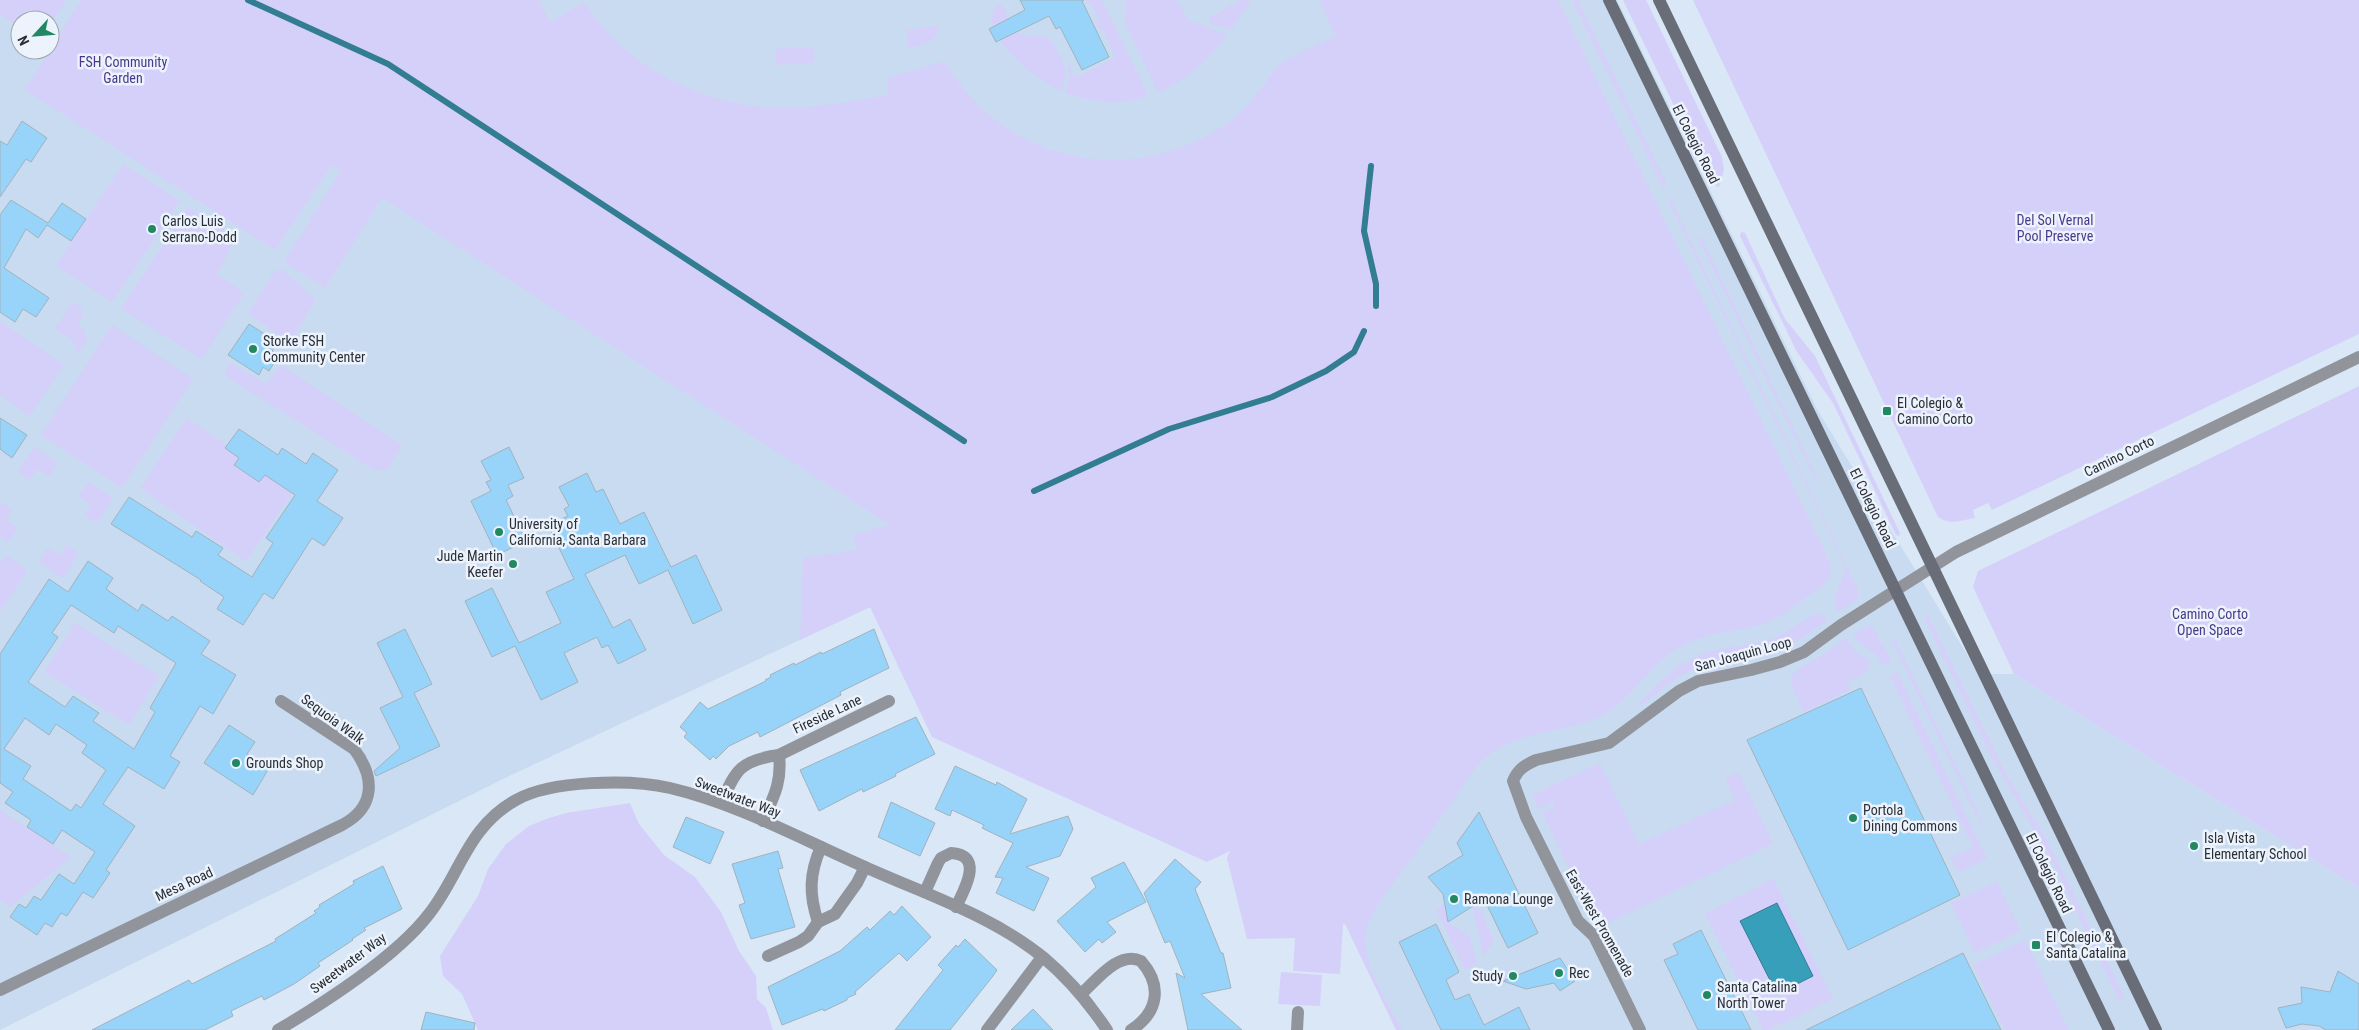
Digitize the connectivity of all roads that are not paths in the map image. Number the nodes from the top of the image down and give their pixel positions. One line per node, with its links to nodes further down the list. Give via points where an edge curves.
1 (1609, 0): 5 (main road, El Colegio Road)
2 (1658, 0): 4 (main road, El Colegio Road)
3 (2359, 357): 4 (street, Camino Corto, via 1956,552)
4 (1932, 568): 5 (street, Camino Corto); 30 (main road, El Colegio Road)
5 (1896, 591): 9 (street, San Joaquin Loop, via 1795,656 1751,670 1698,681 1679,691 1609,743 1536,760); 29 (main road, El Colegio Road)
6 (281, 701): 10 (street, Sequoia Walk, via 354,749 367,771)
7 (889, 701): 8 (street, Fireside Lane)
8 (779, 755): 11 (street, Fireside Lane, via 762,757 741,766); 12 (street, via 781,773)
9 (1515, 775): 28 (street, East-West Promenade, via 1513,781 1526,817 1578,921 1594,936)
10 (368, 793): 20 (street, Mesa Road, via 364,807 350,821)
11 (722, 803): 12 (street, Sweetwater Way); 23 (street, Sweetwater Way, via 667,787 635,784 562,786 539,790 517,799 481,829 429,914 414,931 351,982)
12 (763, 821): 13 (street, Sweetwater Way)
13 (820, 847): 14 (street, Sweetwater Way); 17 (street, via 813,864 810,888)
14 (865, 867): 15 (street, Sweetwater Way); 17 (street, via 835,914)
15 (925, 892): 16 (street, Sweetwater Way); 16 (street, via 941,858 951,853 962,855 970,874)
16 (956, 907): 19 (street, Sweetwater Way, via 998,928)
17 (818, 922): 18 (street, via 808,936)
18 (768, 956)
19 (1042, 957): 21 (street, Sweetwater Way); 24 (street)
20 (0, 990)
21 (1082, 994): 25 (street, Sweetwater Way); 26 (street, via 1120,961 1130,958 1141,961 1152,980 1154,1002 1148,1017)
22 (1298, 1012): 27 (street)
23 (278, 1030)
24 (987, 1030)
25 (1107, 1030)
26 (1131, 1030)
27 (1297, 1030)
28 (1640, 1030)
29 (2109, 1030)
30 (2156, 1030)

